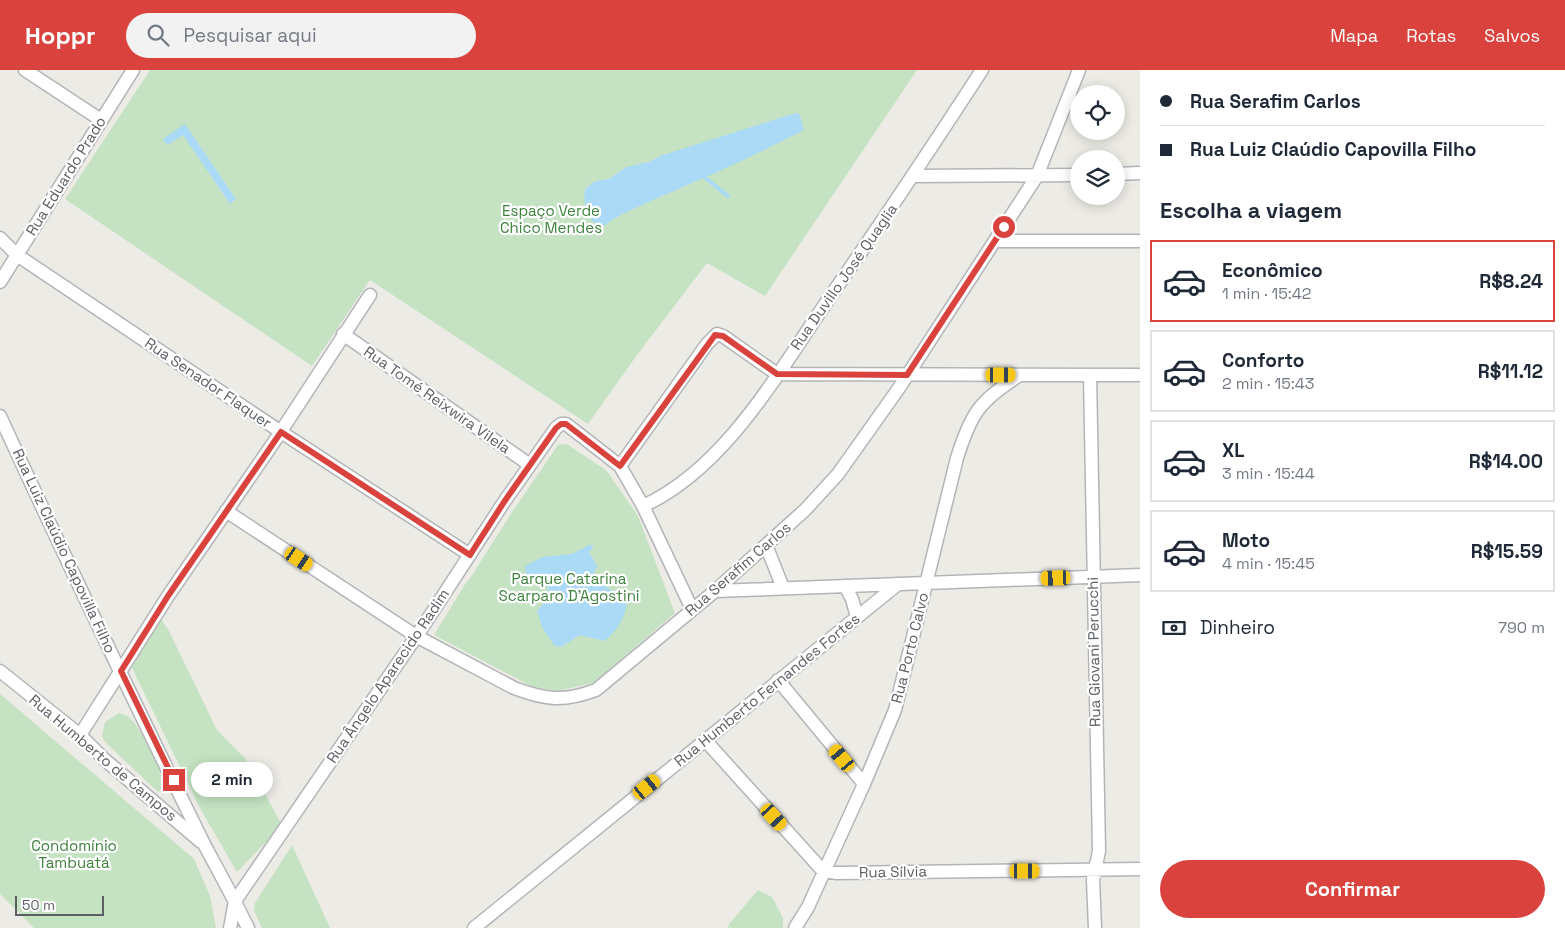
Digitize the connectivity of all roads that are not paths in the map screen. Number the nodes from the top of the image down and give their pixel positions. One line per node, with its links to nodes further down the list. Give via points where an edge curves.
1 (25, 70): 5 (street)
2 (133, 70): 5 (street, Rua Eduardo Prado)
3 (982, 70): 9 (street, Rua Duvillo José Quaglia)
4 (1078, 70): 10 (street, Rua Serafim Carlos)
5 (101, 120): 14 (street, Rua Eduardo Prado)
6 (1140, 173): 7 (street)
7 (1125, 174)
8 (1070, 175): 10 (street)
9 (913, 176): 10 (street); 18 (street, Rua Duvillo José Quaglia)
10 (1037, 176): 12 (street, Rua Serafim Carlos)
11 (0, 238): 14 (street, Rua Senador Flaquer)
12 (996, 241): 13 (street); 19 (street, Rua Serafim Carlos)
13 (1140, 241)
14 (17, 255): 15 (street, Rua Eduardo Prado); 24 (street, Rua Senador Flaquer)
15 (0, 282)
16 (370, 295): 17 (street)
17 (343, 334): 24 (street); 25 (street, Rua Tomé Reixwira Vilela)
18 (777, 374): 19 (street); 26 (street, via 717,334); 27 (street, Rua Duvillo José Quaglia, via 742,423 698,470 673,490)
19 (907, 375): 20 (street); 29 (street, Rua Serafim Carlos, via 838,474)
20 (1020, 375): 21 (street); 34 (street, Rua Porto Calvo, via 985,400 966,430)
21 (1090, 375): 22 (street); 32 (street, Rua Giovani Perucchi)
22 (1140, 375)
23 (0, 416): 42 (street, Rua Luiz Claúdio Capovilla Filho)
24 (281, 432): 28 (street); 30 (street, Rua Senador Flaquer)
25 (530, 465): 26 (street, Rua Ângelo Aparecido Radim, via 556,428 566,424); 30 (street, Rua Ângelo Aparecido Radim)
26 (620, 466): 27 (street)
27 (642, 506): 38 (street)
28 (226, 511): 40 (street, Rua Serafim Carlos); 42 (street)
29 (766, 545): 36 (street); 37 (street, Rua Serafim Carlos)
30 (470, 555): 40 (street, Rua Ângelo Aparecido Radim)
31 (1140, 575): 32 (street)
32 (1093, 577): 34 (street); 49 (street, Rua Giovani Perucchi)
33 (898, 584): 34 (street); 35 (street); 39 (street, Rua Humberto Fernandes Fortes)
34 (926, 584): 46 (street, Rua Porto Calvo, via 895,710)
35 (845, 586): 36 (street); 39 (street)
36 (783, 588): 37 (street)
37 (715, 591): 38 (street, Rua Serafim Carlos)
38 (692, 609): 40 (street, Rua Serafim Carlos, via 596,690 578,697 553,699 514,688)
39 (857, 617): 43 (street, Rua Humberto Fernandes Fortes)
40 (416, 636): 51 (street, Rua Ângelo Aparecido Radim)
41 (0, 671): 44 (street, Rua Humberto de Campos)
42 (121, 671): 44 (street); 47 (street, Rua Luiz Claúdio Capovilla Filho)
43 (778, 680): 45 (street, Rua Humberto Fernandes Fortes); 46 (street)
44 (80, 735): 47 (street, Rua Humberto de Campos)
45 (705, 740): 50 (street); 54 (street, Rua Humberto Fernandes Fortes)
46 (864, 784): 50 (street, Rua Porto Calvo)
47 (205, 845): 51 (street, Rua Luiz Claúdio Capovilla Filho)
48 (1140, 869): 49 (street, Rua Sílvia)
49 (1096, 870): 50 (street, Rua Sílvia); 56 (street, Rua Giovani Perucchi, via 1093,880)
50 (823, 871): 55 (street, Rua Porto Calvo)
51 (235, 901): 52 (street, Rua Ângelo Aparecido Radim); 53 (street, Rua Luiz Claúdio Capovilla Filho)
52 (230, 928)
53 (248, 928)
54 (474, 928)
55 (795, 928)
56 (1095, 928)

